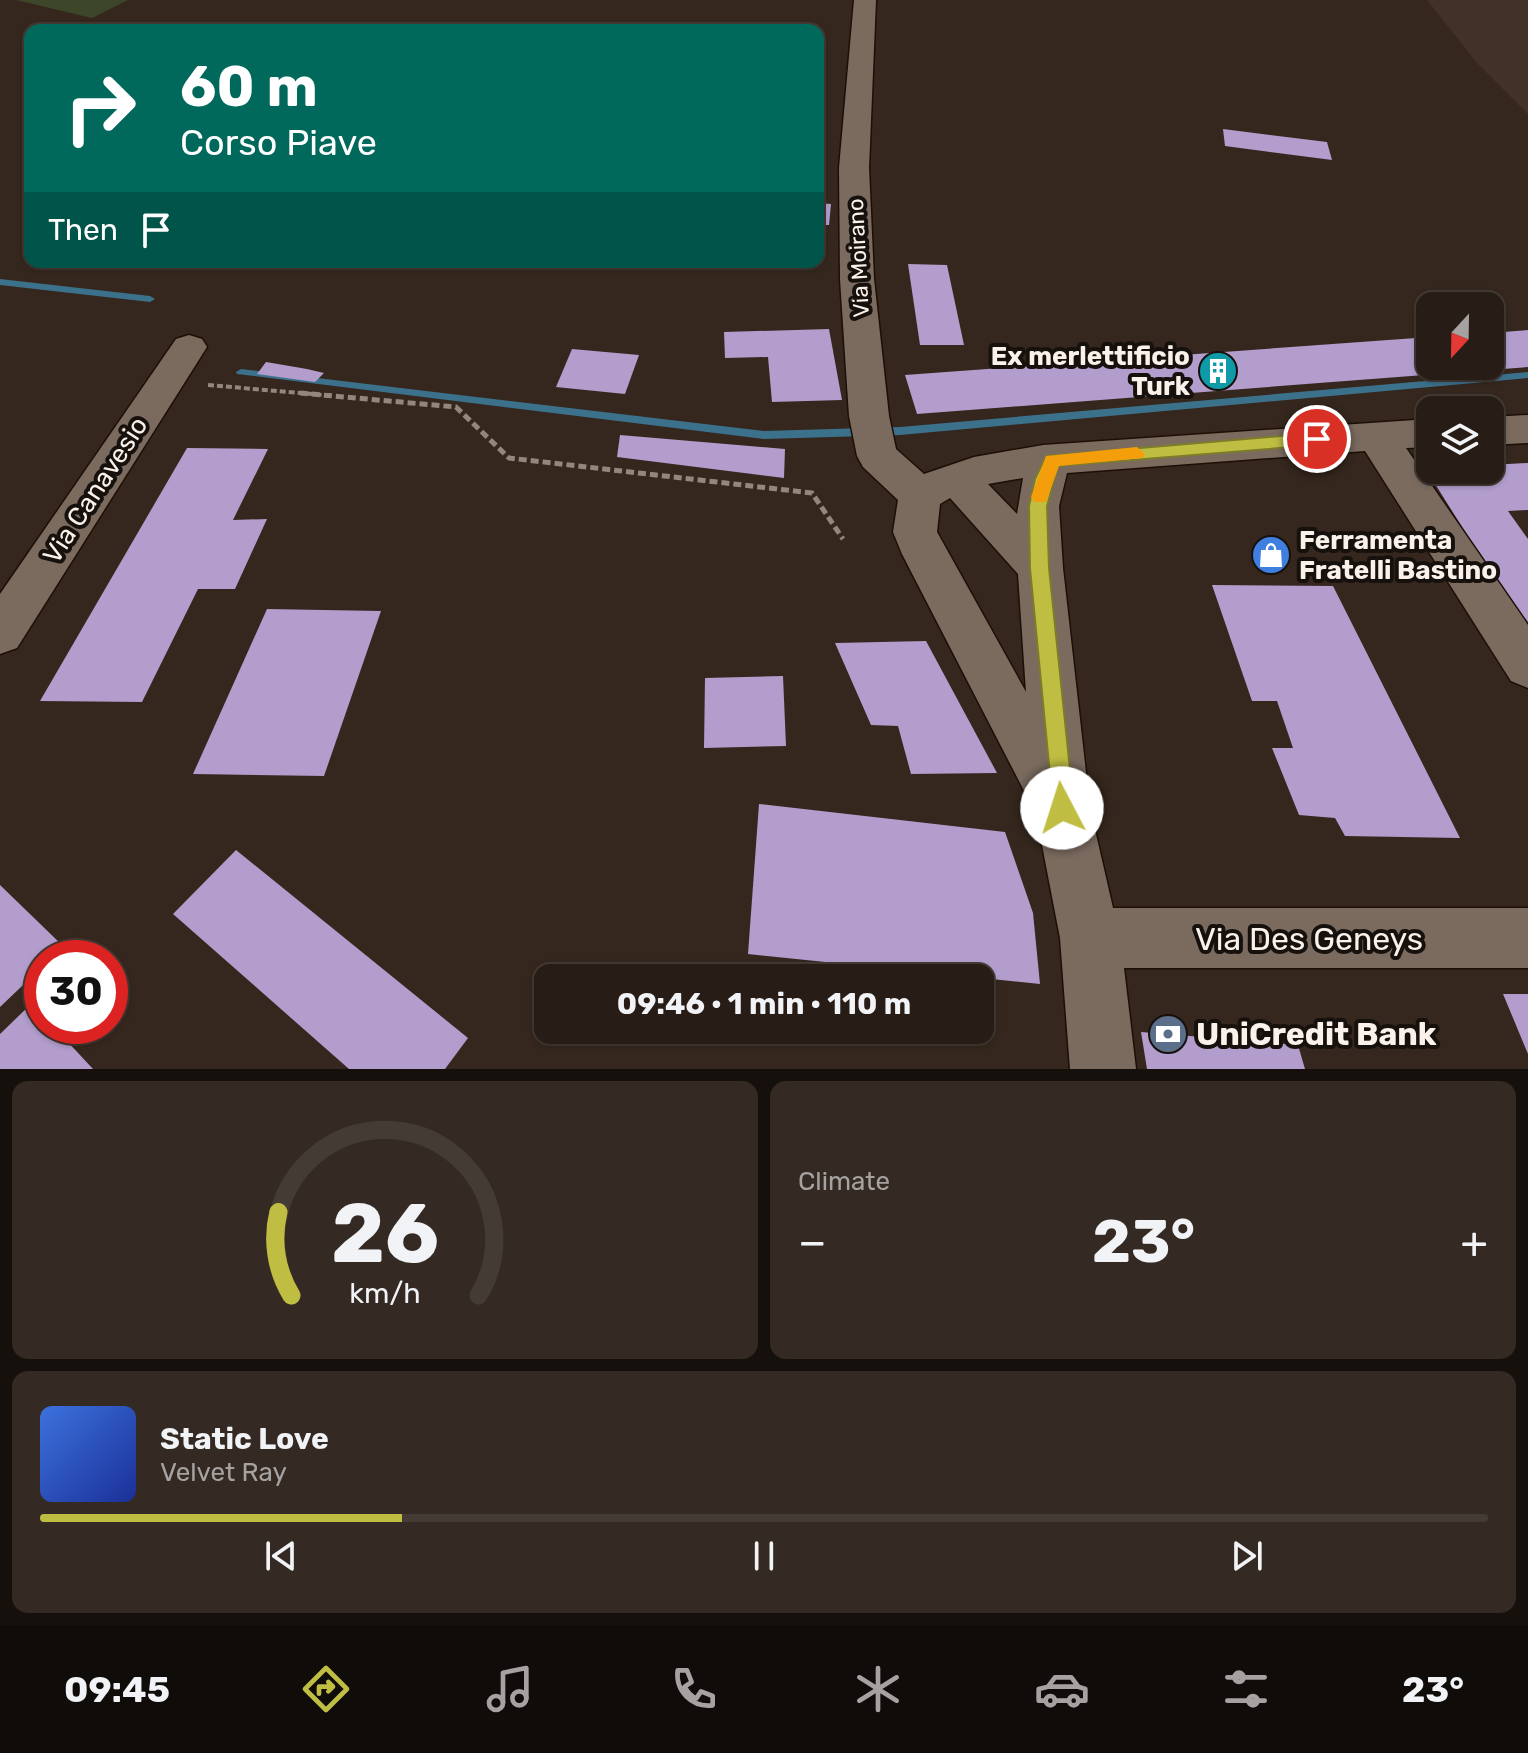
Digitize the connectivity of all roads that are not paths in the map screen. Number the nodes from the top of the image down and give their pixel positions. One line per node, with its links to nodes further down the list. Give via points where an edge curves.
1 (865, 0): 8 (street, Via Moirano, via 854,168 869,416 877,456)
2 (178, 364): 10 (street, Via Canavesio)
3 (1528, 429): 4 (street)
4 (1504, 430)
5 (1416, 434): 6 (street)
6 (1376, 435): 7 (street); 11 (street)
7 (1052, 460): 8 (street); 9 (street, via 1038,506)
8 (938, 486): 9 (street, Via Moirano); 12 (street, via 915,532)
9 (1040, 568): 12 (street)
10 (0, 633)
11 (1528, 666)
12 (1062, 808): 13 (street)
13 (1090, 938): 14 (street, Via Des Geneys); 15 (street)
14 (1528, 938)
15 (1103, 1069)

